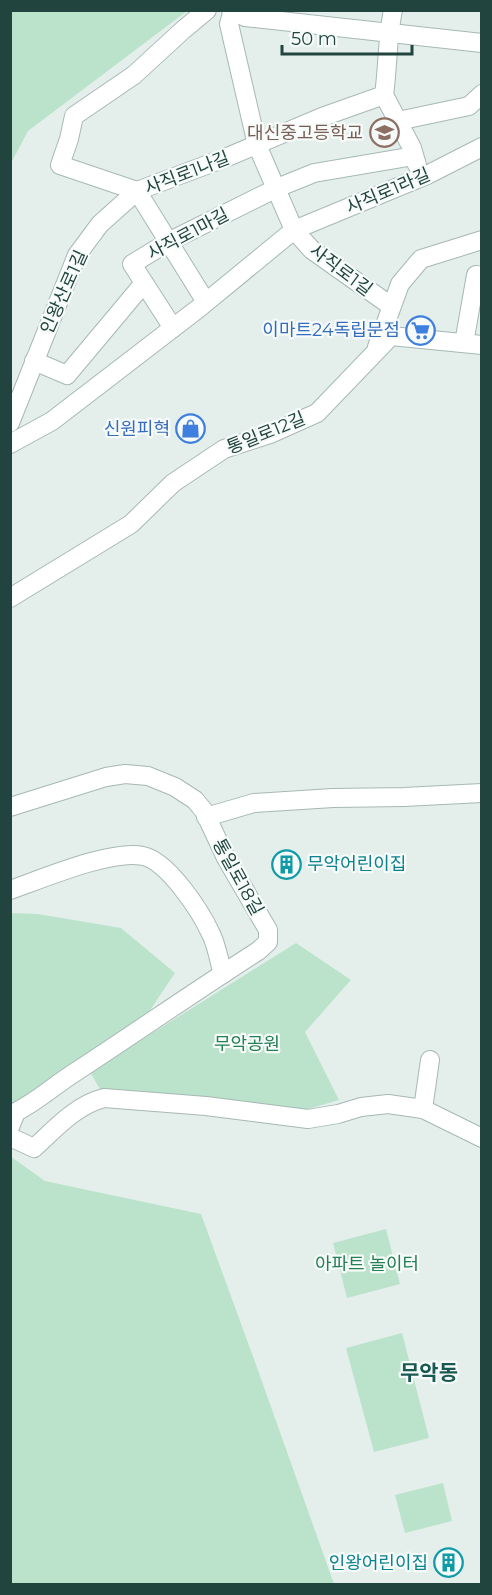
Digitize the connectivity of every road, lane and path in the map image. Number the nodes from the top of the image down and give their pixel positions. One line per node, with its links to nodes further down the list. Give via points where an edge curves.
1 (207, 10): 14 (street, via 134,75 74,116 60,165)
2 (393, 10): 4 (street)
3 (232, 11): 4 (street, via 245,17); 9 (street, via 229,24)
4 (388, 33): 5 (street); 7 (street)
5 (482, 43)
6 (482, 94): 8 (street, via 469,106)
7 (384, 95): 8 (street); 9 (street, 사직로1나길)
8 (398, 121): 11 (street)
9 (257, 145): 13 (street); 14 (street, 사직로1나길)
10 (482, 147): 12 (street, 사직로1라길)
11 (414, 156): 12 (street); 13 (street, 사직로1마길, via 314,173)
12 (421, 178): 15 (street, 사직로1라길)
13 (277, 188): 15 (street); 17 (street, 사직로1마길)
14 (137, 191): 17 (street, 사직로1나길); 25 (street, 인왕산로1길, via 100,224 77,255)
15 (294, 230): 20 (street, 사직로1라길); 21 (street, 사직로1길, via 322,257)
16 (482, 240): 21 (street, 사직로1길, via 421,259 400,284)
17 (168, 242): 19 (street, 사직로1마길, via 132,264); 20 (street)
18 (482, 276): 23 (street, 통일로12길, via 476,275)
19 (144, 283): 22 (street); 25 (street, 사직로1마길, via 67,375)
20 (207, 302): 22 (street, 사직로1라길)
21 (391, 306): 24 (street, 사직로1길)
22 (173, 328): 27 (street, 사직로1라길, via 52,421)
23 (473, 344): 24 (street, 통일로12길, via 391,336)
24 (375, 352): 28 (street, 통일로12길, via 316,413 224,449 173,483 131,524)
25 (33, 361): 26 (street, 인왕산로1길)
26 (10, 423)
27 (10, 444)
28 (10, 598)
29 (482, 793): 31 (street, via 254,804)
30 (10, 807): 31 (street, 통일로18길, via 125,774 148,776 175,787 195,800)
31 (206, 817): 33 (street, 통일로18길, via 268,930 268,942)
32 (10, 890): 33 (street, via 80,865 131,854 145,856 165,869 191,898 212,935)
33 (222, 974): 36 (street, 통일로18길, via 52,1086 33,1104 16,1112)
34 (430, 1060): 35 (street)
35 (423, 1109): 37 (street, via 388,1104 308,1119 104,1098 92,1101 64,1120 34,1148); 38 (street)
36 (10, 1126)
37 (10, 1137)
38 (482, 1138)

